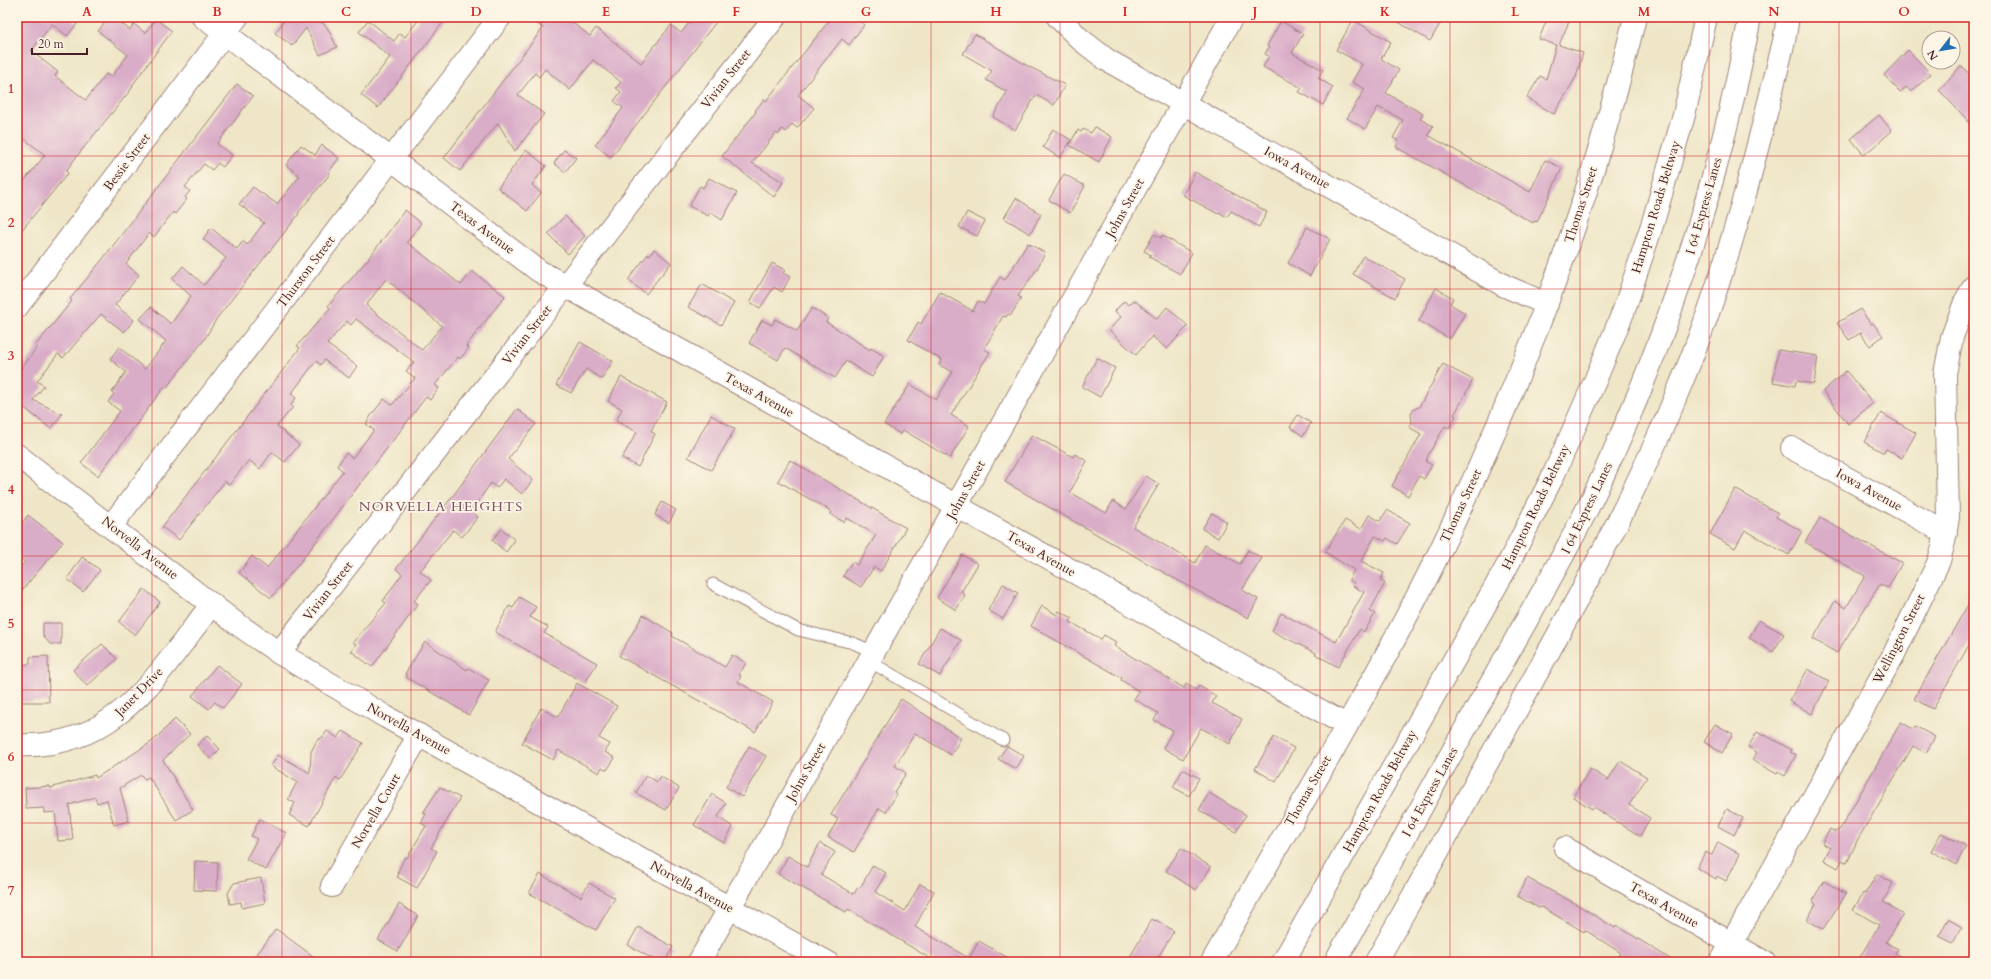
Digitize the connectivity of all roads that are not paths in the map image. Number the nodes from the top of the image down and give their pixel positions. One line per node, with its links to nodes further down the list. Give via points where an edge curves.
1 (203, 17): 10 (main road, Texas Avenue)
2 (500, 17): 12 (main road, Thurston Street)
3 (775, 17): 13 (main road, Vivian Street)
4 (1058, 17): 11 (main road, Iowa Avenue, via 1080,39 1107,60)
5 (1232, 17): 11 (main road, Johns Street)
6 (1635, 17): 15 (main road, Thomas Street, via 1585,199)
7 (1706, 17): 37 (main road, Hampton Roads Beltway, via 1684,116 1653,222 1624,310 1596,381 1553,476 1506,568)
8 (1750, 17): 38 (main road, I 64 Express Lanes, via 1739,78 1680,288 1642,387 1600,483 1556,571)
9 (1788, 17): 39 (main road, via 1743,204 1714,299 1678,391 1634,489 1585,587)
10 (231, 25): 12 (main road, Texas Avenue); 16 (main road, Bessie Street)
11 (1184, 104): 15 (main road, Iowa Avenue, via 1505,286); 19 (main road, Johns Street)
12 (391, 159): 13 (main road, Texas Avenue, via 539,271); 20 (main road, Thurston Street)
13 (565, 286): 19 (main road, Texas Avenue); 24 (main road, Vivian Street)
14 (1974, 286): 21 (main road, Wellington Street, via 1952,337 1945,374 1948,517)
15 (1547, 304): 26 (main road, Thomas Street, via 1495,434 1439,552)
16 (17, 307)
17 (1792, 448): 21 (main road, Iowa Avenue)
18 (17, 455): 20 (main road, Norvella Avenue)
19 (957, 507): 25 (main road, Johns Street); 26 (main road, Texas Avenue)
20 (111, 526): 23 (main road, Norvella Avenue)
21 (1946, 532): 33 (main road, Wellington Street, via 1939,561 1894,654)
22 (713, 584): 25 (lane, via 798,630 853,643)
23 (212, 604): 24 (main road, Norvella Avenue); 29 (main road, Janet Drive, via 150,684 106,724 58,743)
24 (279, 653): 27 (main road, Norvella Avenue)
25 (871, 657): 28 (lane); 32 (main road, Johns Street)
26 (1346, 725): 36 (main road, Thomas Street)
27 (419, 735): 31 (main road, Norvella Court); 32 (main road, Norvella Avenue)
28 (1003, 740)
29 (17, 745)
30 (1565, 848): 33 (main road, Texas Avenue)
31 (332, 886)
32 (729, 908): 34 (main road, Johns Street); 35 (main road, Norvella Avenue)
33 (1726, 953): 40 (main road, Texas Avenue)
34 (698, 962)
35 (827, 962)
36 (1212, 962)
37 (1283, 962)
38 (1335, 962)
39 (1376, 962)
40 (1764, 962)

